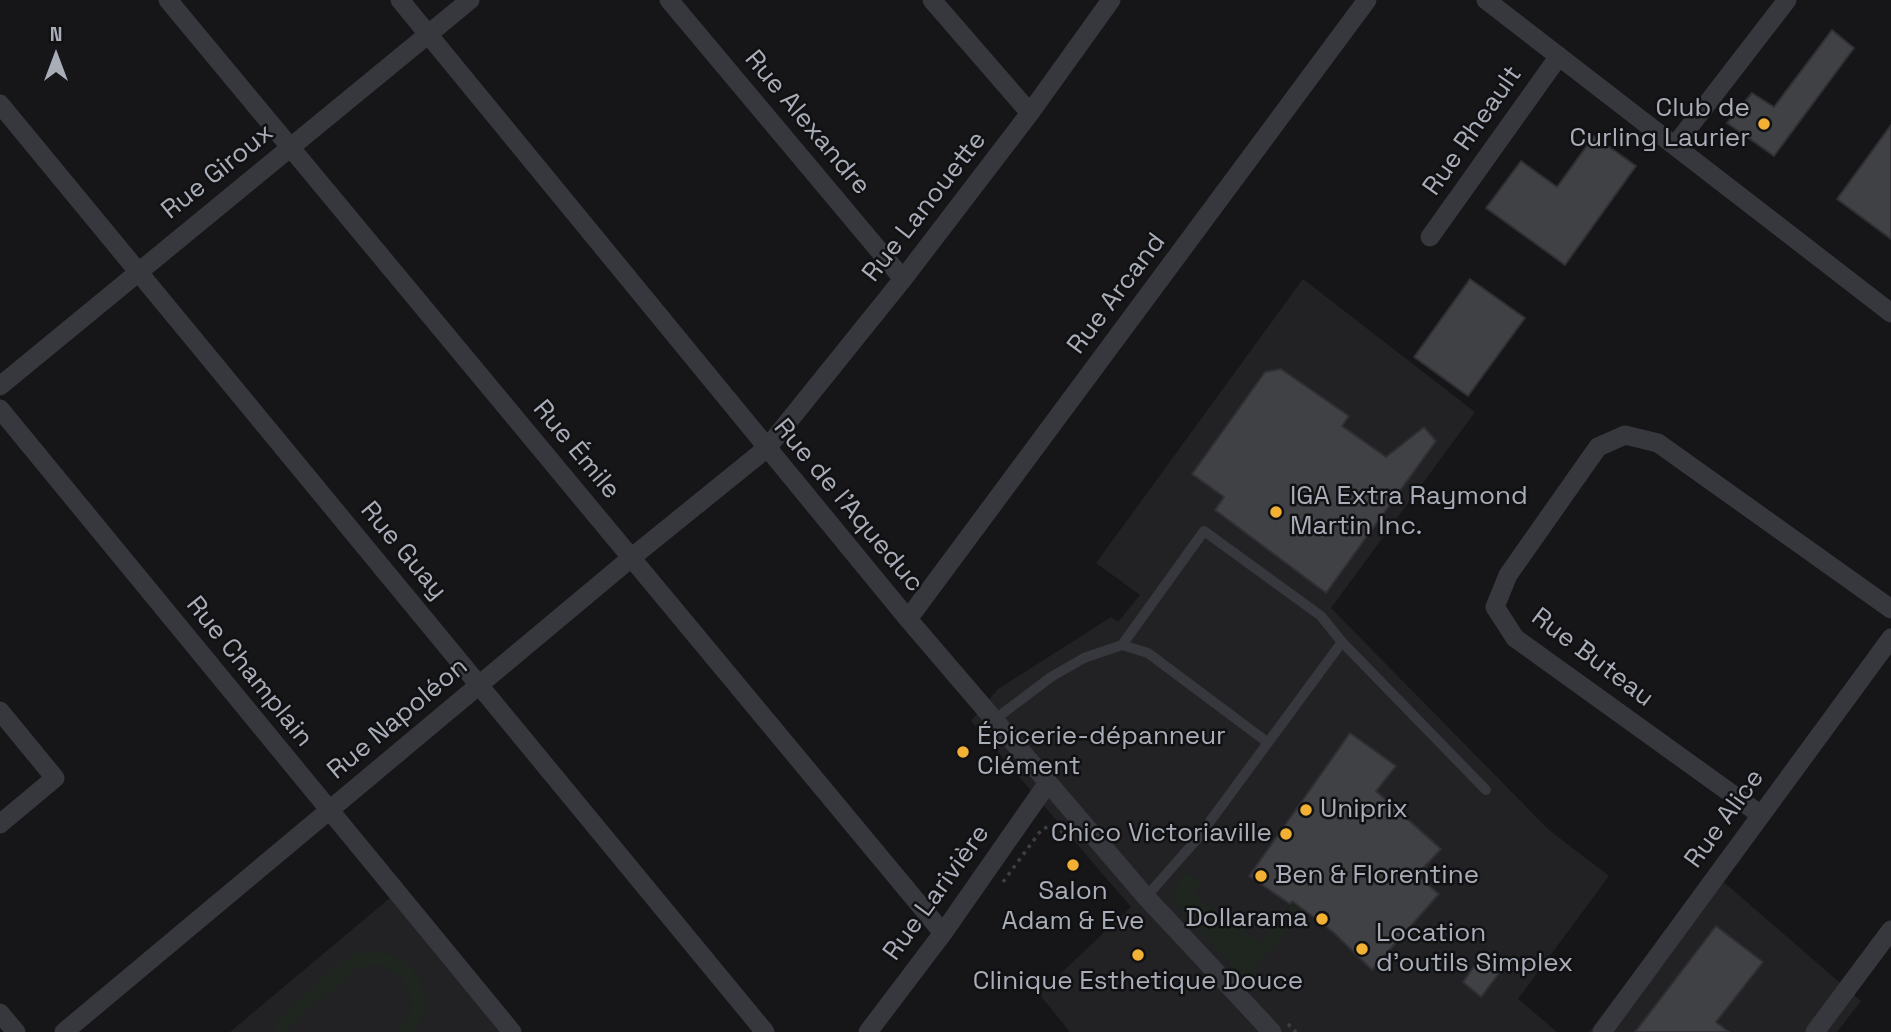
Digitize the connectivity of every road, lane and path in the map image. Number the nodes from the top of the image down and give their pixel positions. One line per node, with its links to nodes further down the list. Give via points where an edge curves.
1 (168, 0): 15 (street, Rue Émile)
2 (400, 0): 10 (street, Rue de l'Aqueduc)
3 (470, 0): 10 (street, Rue Giroux)
4 (669, 0): 18 (street, Rue Alexandre)
5 (932, 0): 13 (street)
6 (1111, 0): 13 (street, Rue Lanouette)
7 (1367, 0): 25 (street, Rue Arcand)
8 (1486, 0): 11 (street)
9 (1787, 0): 14 (street)
10 (429, 35): 15 (street, Rue Giroux); 22 (street, Rue de l'Aqueduc)
11 (1559, 56): 14 (street); 16 (street, Rue Rheault)
12 (0, 104): 17 (street, Rue Guay)
13 (1030, 113): 18 (street, Rue Lanouette)
14 (1676, 144): 19 (street)
15 (289, 147): 17 (street, Rue Giroux); 23 (street, Rue Émile)
16 (1430, 237)
17 (138, 272): 20 (street, Rue Giroux); 29 (street, Rue Guay)
18 (903, 279): 22 (street, Rue Lanouette)
19 (1891, 313)
20 (0, 386)
21 (0, 409): 35 (street, Rue Champlain)
22 (767, 448): 23 (street, Rue Napoléon); 25 (street, Rue de l'Aqueduc)
23 (631, 558): 29 (street, Rue Napoléon); 40 (street, Rue Émile)
24 (1891, 609): 36 (street, Rue Buteau, via 1658,443 1625,435 1598,447 1508,575 1495,607 1515,638)
25 (908, 620): 31 (street, Rue de l'Aqueduc)
26 (1891, 638): 36 (street, Rue Alice)
27 (1342, 642): 28 (lane, via 1321,616 1205,531); 32 (lane); 34 (lane)
28 (1122, 645): 31 (lane, via 1051,677); 32 (lane, via 1148,653)
29 (479, 685): 35 (street, Rue Napoléon); 45 (street, Rue Guay)
30 (0, 711): 37 (street, via 55,778)
31 (994, 720): 33 (street, Rue de l'Aqueduc)
32 (1268, 742): 38 (lane, via 1197,839)
33 (1047, 784): 38 (street, Rue de l'Aqueduc); 40 (street, Rue Larivière)
34 (1486, 790)
35 (329, 810): 43 (street, Rue Napoléon); 44 (street, Rue Champlain)
36 (1761, 815): 48 (street, Rue Alice)
37 (0, 824)
38 (1146, 897): 47 (street, Rue de l'Aqueduc)
39 (1891, 930): 49 (street)
40 (943, 933): 46 (street, Rue Larivière)
41 (0, 1013): 42 (street)
42 (16, 1032)
43 (64, 1032)
44 (512, 1032)
45 (765, 1032)
46 (868, 1032)
47 (1272, 1032)
48 (1602, 1032)
49 (1815, 1032)

